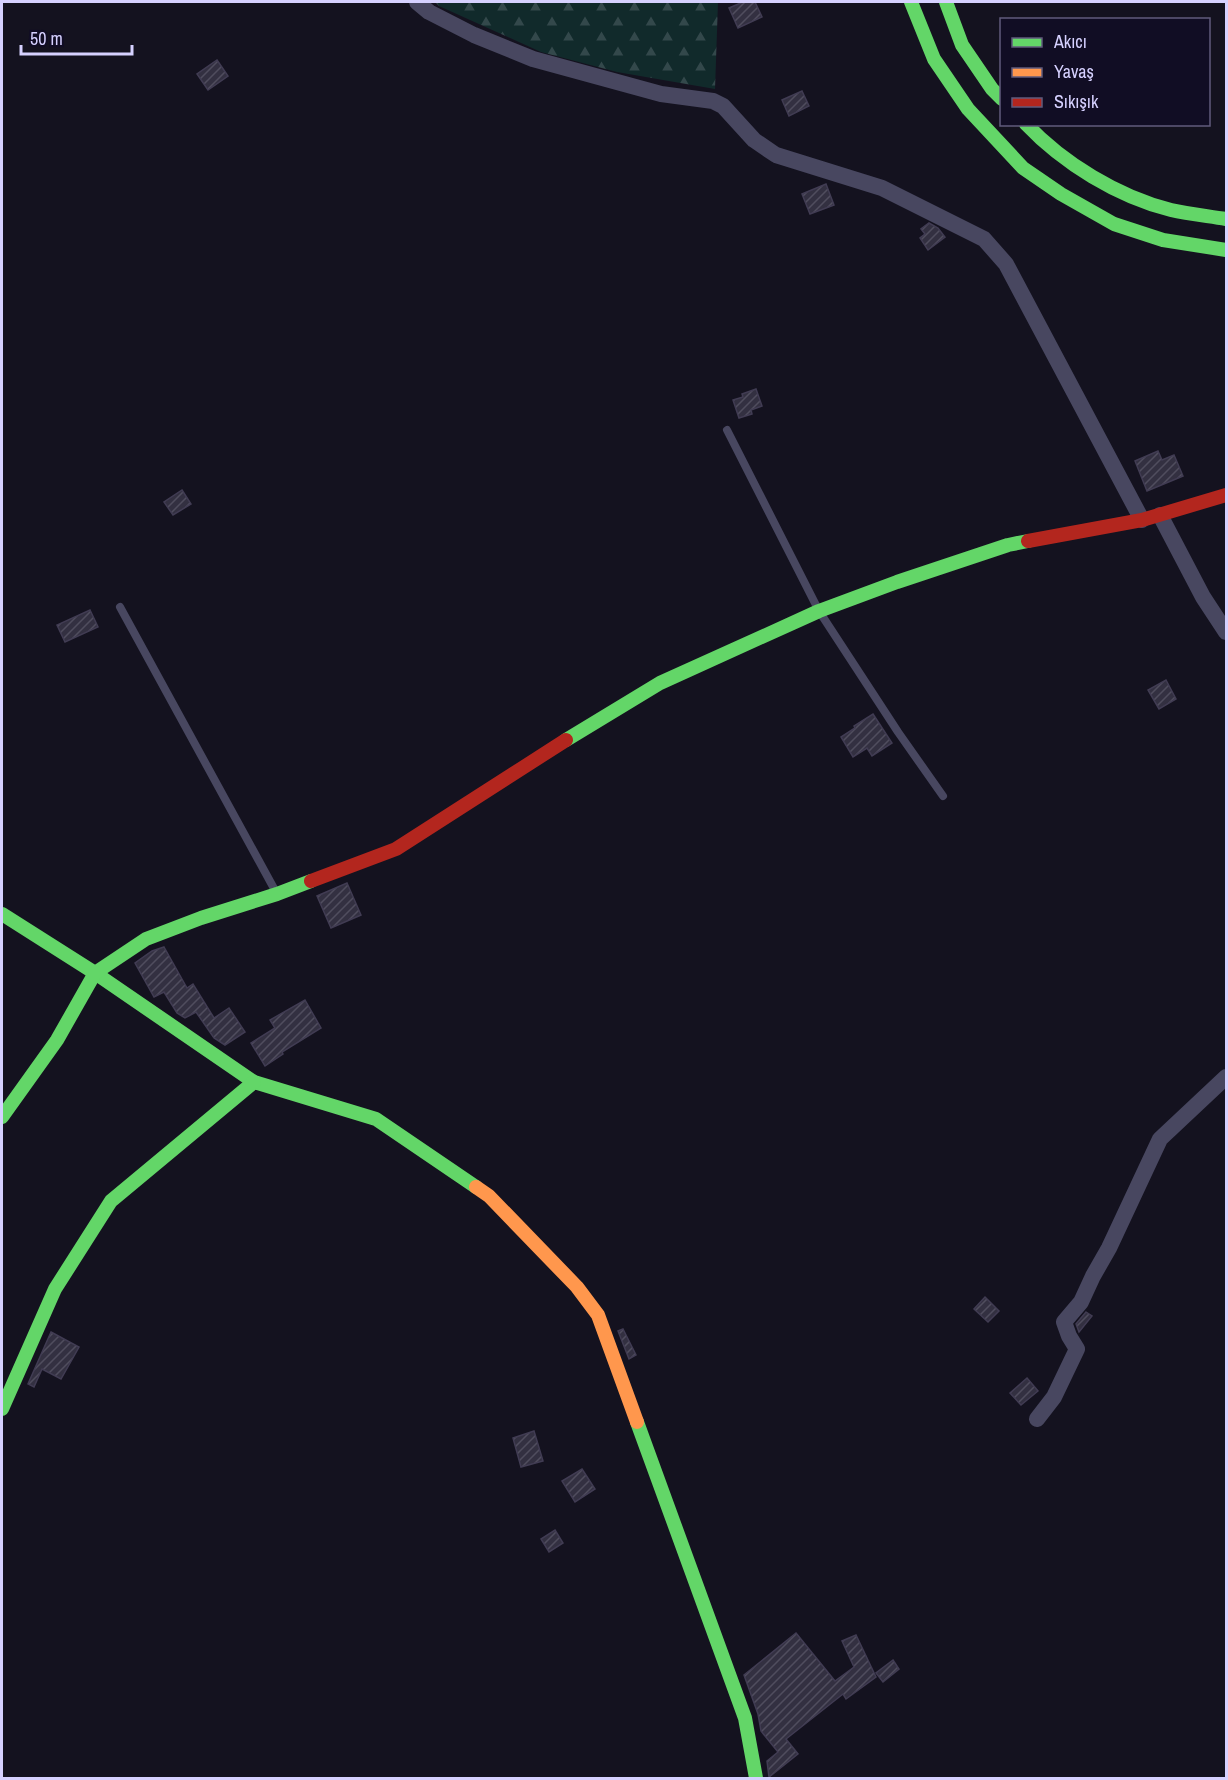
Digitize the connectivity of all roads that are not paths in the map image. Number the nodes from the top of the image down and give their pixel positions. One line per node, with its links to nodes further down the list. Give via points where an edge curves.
1 (417, 2): 11 (street, via 474,35 533,59 661,94 713,101 776,155 882,188 984,239 1006,264)
2 (911, 2): 7 (main road, via 939,68 968,109 1023,168 1113,224 1163,240)
3 (946, 2): 4 (main road, via 962,45)
4 (1000, 97)
5 (1028, 126): 6 (main road, via 1044,144 1078,168 1126,195 1171,210)
6 (1227, 219)
7 (1227, 250)
8 (727, 430): 13 (lane)
9 (1227, 495): 10 (main road)
10 (1161, 514): 11 (main road); 14 (street, via 1203,597)
11 (1142, 519): 13 (main road, via 1008,545)
12 (120, 607): 16 (lane)
13 (819, 611): 15 (lane); 16 (main road, via 660,683 396,849)
14 (1227, 632)
15 (943, 796)
16 (277, 894): 18 (main road, via 146,939)
17 (2, 914): 18 (main road)
18 (95, 973): 20 (main road); 21 (main road, via 57,1040)
19 (1227, 1077): 23 (street, via 1160,1139 1081,1302 1064,1322 1077,1349 1054,1397)
20 (254, 1082): 22 (main road, via 111,1201 55,1289); 24 (main road, via 376,1119 489,1196 578,1287 598,1315 745,1718)
21 (2, 1117)
22 (2, 1409)
23 (1037, 1419)
24 (756, 1779)

